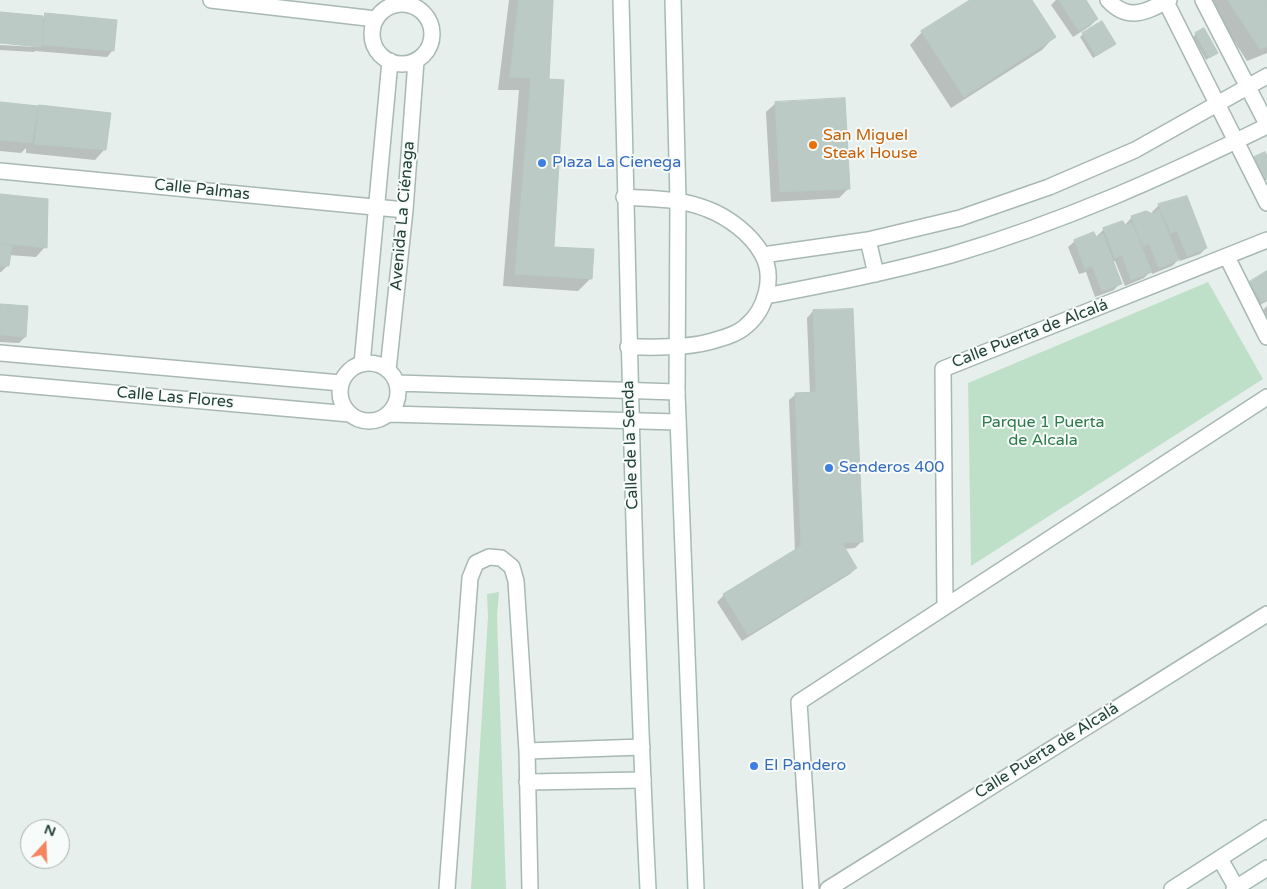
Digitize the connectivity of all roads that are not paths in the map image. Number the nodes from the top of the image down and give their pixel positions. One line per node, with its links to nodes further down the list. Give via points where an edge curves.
1 (211, 0): 7 (street)
2 (620, 0): 16 (street, Calle de la Senda)
3 (673, 0): 17 (street)
4 (1108, 0): 6 (street, via 1126,13 1145,11)
5 (1203, 0): 11 (street)
6 (1168, 1): 12 (street)
7 (376, 19): 8 (street, via 372,31 374,43 380,54); 9 (street, via 394,5 416,7 424,14 431,23 432,39 425,54)
8 (390, 61): 9 (street); 19 (street, Avenida La Ciénaga)
9 (416, 61): 20 (street, Avenida La Ciénaga)
10 (1267, 76): 11 (street)
11 (1248, 87): 12 (street); 13 (street)
12 (1218, 104): 14 (street); 21 (street, via 1135,150 1049,187 960,218)
13 (1267, 125): 14 (street)
14 (1236, 141): 18 (street); 25 (street, via 1167,175 1060,218 951,255)
15 (0, 171): 19 (street, Calle Palmas)
16 (624, 197): 17 (street); 28 (street, Calle de la Senda)
17 (678, 200): 23 (street, via 725,218 745,233); 29 (street)
18 (1267, 203)
19 (376, 207): 20 (street, Calle Palmas); 31 (street, Avenida La Ciénaga)
20 (405, 210): 32 (street, Avenida La Ciénaga)
21 (868, 240): 23 (street); 25 (street)
22 (1267, 240): 24 (street, Calle Puerta de Alcalá)
23 (763, 255): 26 (street, via 769,277)
24 (1227, 257): 27 (street); 43 (street, Calle Puerta de Alcalá, via 943,369)
25 (876, 274): 26 (street)
26 (766, 296): 29 (street, via 756,317 746,327 719,340)
27 (1267, 337)
28 (628, 347): 29 (street); 36 (street, Calle de la Senda)
29 (676, 347): 37 (street)
30 (0, 353): 34 (street, Calle Las Flores)
31 (362, 364): 32 (street, via 380,365); 34 (street, via 346,374)
32 (388, 370): 35 (street)
33 (0, 383): 39 (street, Calle Las Flores)
34 (341, 383): 39 (street, via 341,400)
35 (397, 383): 36 (street); 40 (street, via 396,404)
36 (630, 390): 37 (street); 41 (street, Calle de la Senda)
37 (677, 392): 42 (street)
38 (1267, 397): 43 (street)
39 (350, 414): 40 (street, via 365,421)
40 (389, 414): 41 (street)
41 (631, 420): 42 (street); 45 (street, Calle de la Senda)
42 (678, 422): 56 (street)
43 (946, 607): 57 (street, via 798,702)
44 (1267, 614): 58 (street, Calle Puerta de Alcalá)
45 (642, 747): 46 (street); 47 (street, Calle de la Senda)
46 (526, 751): 48 (street); 53 (street, via 516,581 512,567 501,558 489,557 476,564 470,578)
47 (643, 780): 48 (street); 55 (street, Calle de la Senda)
48 (527, 782): 54 (street)
49 (1267, 828): 50 (street)
50 (1220, 859): 52 (street); 59 (street)
51 (1267, 868): 52 (street)
52 (1235, 888)
53 (447, 889)
54 (530, 889)
55 (648, 889)
56 (696, 889)
57 (811, 889)
58 (828, 889)
59 (1172, 889)

